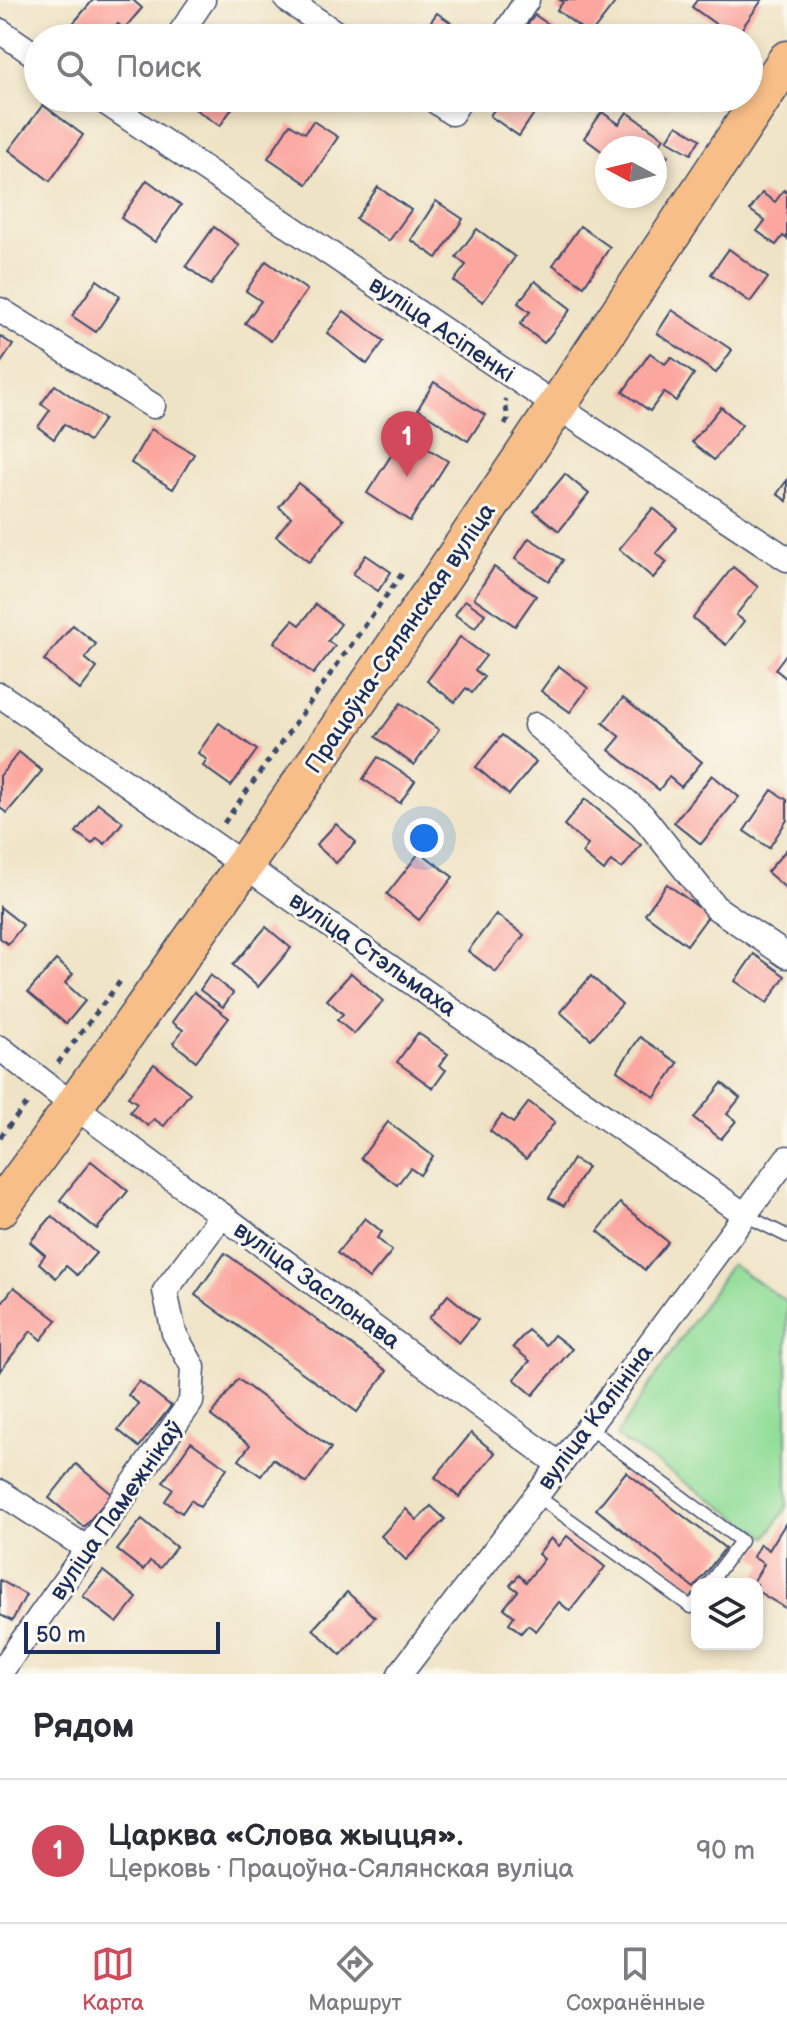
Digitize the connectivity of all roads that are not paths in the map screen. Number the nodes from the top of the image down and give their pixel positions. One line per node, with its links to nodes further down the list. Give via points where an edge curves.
1 (203, 0): 4 (street)
2 (287, 0): 5 (street)
3 (527, 0): 6 (street)
4 (187, 24)
5 (322, 24)
6 (511, 24)
7 (0, 31): 8 (street)
8 (24, 47)
9 (787, 60): 10 (main road, Працоўна-Сялянская вуліца)
10 (763, 96)
11 (137, 112): 15 (street, вуліца Асіпенкі)
12 (753, 112): 15 (main road, Працоўна-Сялянская вуліца)
13 (0, 310): 14 (street)
14 (153, 406)
15 (558, 407): 16 (street, вуліца Асіпенкі); 19 (main road, Працоўна-Сялянская вуліца)
16 (787, 559)
17 (0, 695): 19 (street, вуліца Стэльмаха)
18 (536, 725): 20 (street, via 642,815 715,907)
19 (244, 865): 22 (main road, Працоўна-Сялянская вуліца); 26 (street, вуліца Стэльмаха)
20 (787, 956)
21 (0, 1048): 22 (street, вуліца Заслонава)
22 (74, 1106): 24 (main road, Працоўна-Сялянская вуліца); 25 (street, вуліца Заслонава)
23 (787, 1158): 26 (street, вуліца Калініна)
24 (0, 1208)
25 (222, 1215): 29 (street, вуліца Заслонава); 32 (street, вуліца Памежнікаў, via 165,1291 174,1333 193,1367 191,1402)
26 (745, 1215): 27 (lane); 28 (street, вуліца Калініна)
27 (787, 1236)
28 (588, 1427): 29 (street, вуліца Калініна); 33 (lane, via 741,1541)
29 (560, 1465): 31 (street, вуліца Калініна)
30 (0, 1492): 32 (street)
31 (537, 1496): 34 (lane); 36 (street, вуліца Калініна)
32 (88, 1549): 35 (street, вуліца Памежнікаў)
33 (713, 1578)
34 (691, 1607)
35 (0, 1673)
36 (400, 1674)

